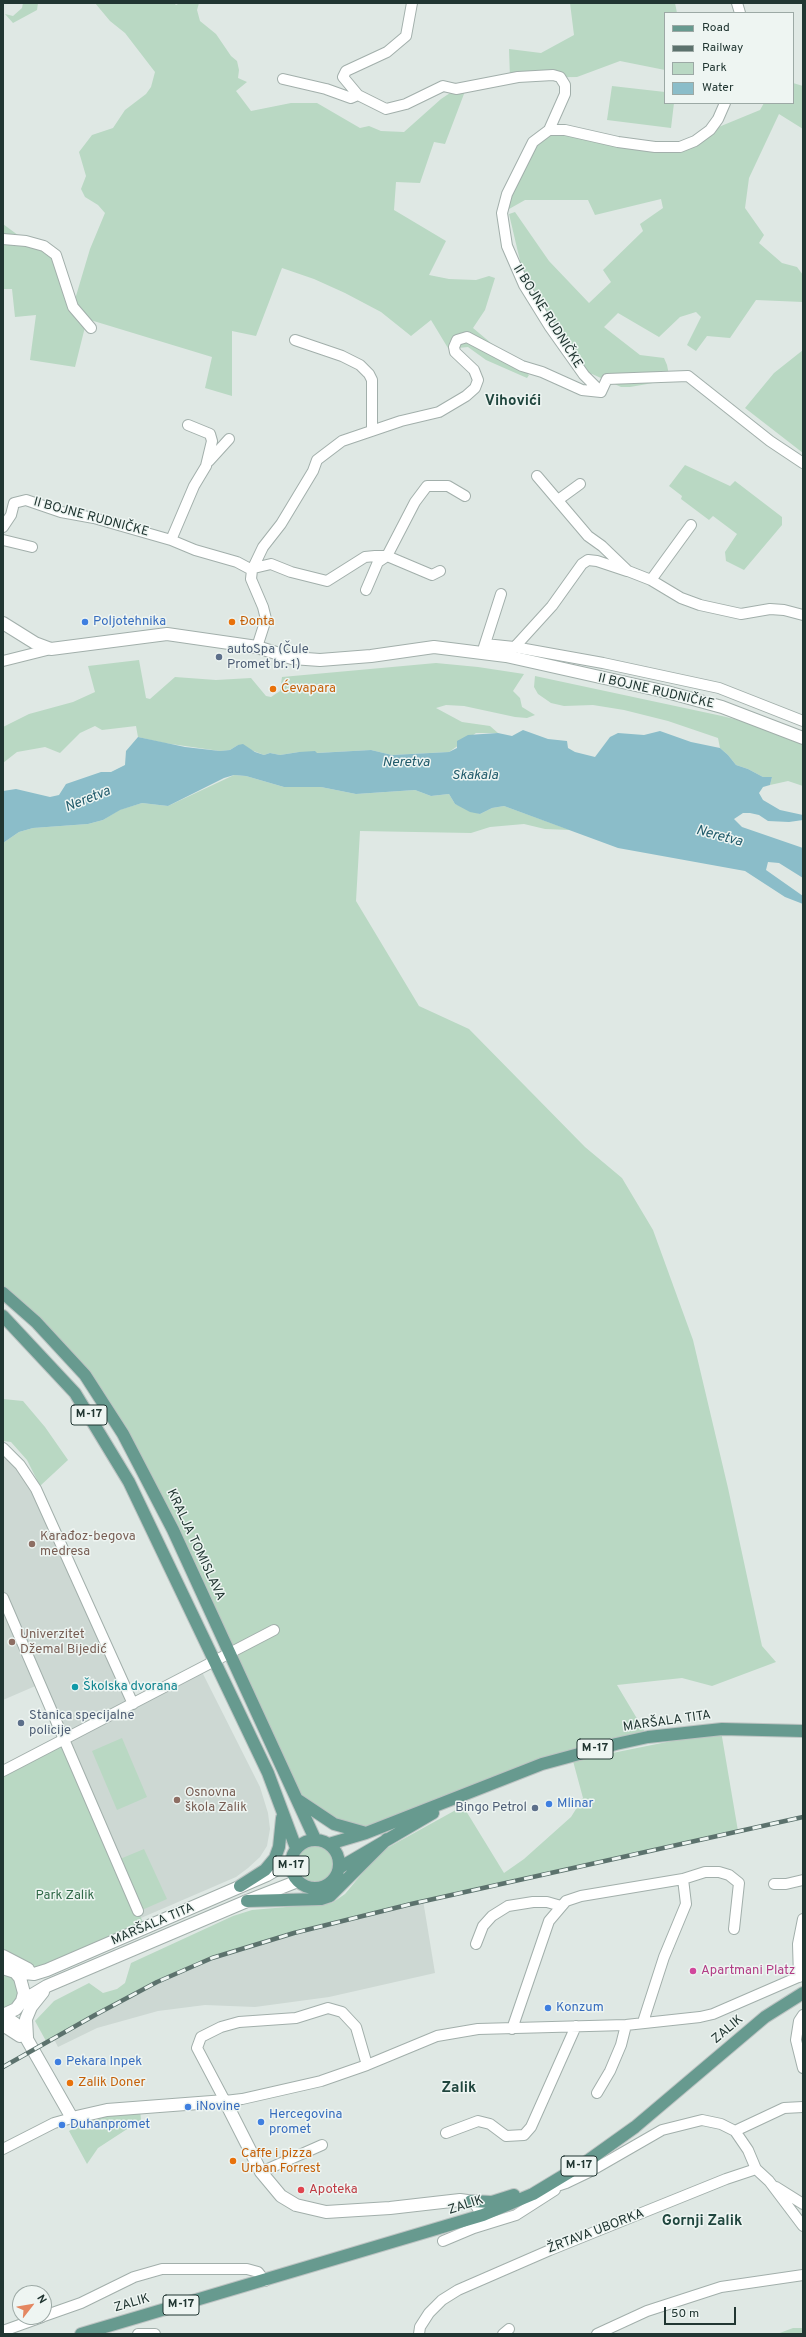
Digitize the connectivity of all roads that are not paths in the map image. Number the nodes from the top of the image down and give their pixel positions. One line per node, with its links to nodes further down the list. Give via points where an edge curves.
1 (412, 3): 3 (street, II BOJNE RUDNIČKE, via 406,36 387,52 346,71 343,77)
2 (283, 80): 3 (street, via 326,89 351,98)
3 (358, 95): 5 (street, II BOJNE RUDNIČKE, via 386,109 406,104 443,86 456,88 518,77 553,75 560,77 565,85 565,94)
4 (725, 104): 5 (street, via 710,130 680,147 644,145 565,130)
5 (549, 130): 9 (street, II BOJNE RUDNIČKE, via 529,148 507,194 502,213 507,246 524,285 550,327 584,375)
6 (3, 239): 7 (street, via 44,246 56,255 73,307)
7 (91, 328)
8 (295, 340): 11 (street, via 342,356 360,365 369,374 372,380)
9 (602, 392): 11 (street, II BOJNE RUDNIČKE, via 582,390 522,366 467,337 457,340 454,352 474,370 478,380 475,388 439,412); 13 (street, via 607,379 688,376 770,441)
10 (188, 425): 14 (street, via 210,434 212,441)
11 (372, 430): 25 (street, II BOJNE RUDNIČKE, via 342,441 317,460 281,524 263,547)
12 (229, 439): 14 (street)
13 (803, 463)
14 (206, 466): 22 (street, via 194,486)
15 (537, 476): 18 (street)
16 (580, 484): 18 (street)
17 (465, 496): 24 (street, via 448,486 427,486 415,502)
18 (558, 500): 27 (street, via 588,536)
19 (691, 525): 28 (street)
20 (3, 527): 22 (street, II BOJNE RUDNIČKE, via 11,515 14,503 26,500 61,512 94,518)
21 (3, 540): 23 (street)
22 (171, 540): 25 (street, II BOJNE RUDNIČKE)
23 (32, 547)
24 (387, 556): 25 (street, via 365,556 327,581 296,574 271,564); 26 (street, via 432,575); 29 (street, via 378,562)
25 (253, 569): 33 (street, via 251,579 266,619)
26 (440, 571)
27 (628, 571): 28 (street); 36 (street, via 597,561 588,560 582,564 552,606)
28 (651, 580): 31 (street, via 681,598 700,605 741,614 770,609)
29 (366, 590)
30 (501, 594): 35 (street)
31 (803, 615)
32 (3, 623): 34 (street, II BOJNE RUDNIČKE, via 35,643)
33 (256, 647): 34 (street, II BOJNE RUDNIČKE, via 168,634); 35 (street, II BOJNE RUDNIČKE, via 292,658 320,660 434,647)
34 (52, 649): 37 (street)
35 (483, 649): 36 (street, II BOJNE RUDNIČKE)
36 (510, 652): 38 (street, II BOJNE RUDNIČKE, via 603,663 719,688); 39 (street, II BOJNE RUDNIČKE, via 722,707)
37 (3, 660)
38 (803, 721)
39 (803, 738)
40 (3, 1293): 45 (main road, KRALJA TOMISLAVA / M-17, via 36,1322 85,1375 123,1434 173,1530)
41 (3, 1316): 46 (main road, M-17, via 70,1387 98,1428 129,1482)
42 (3, 1448): 47 (street, via 20,1465 36,1489)
43 (3, 1598): 49 (street)
44 (274, 1630): 45 (street)
45 (230, 1653): 46 (street); 52 (main road, KRALJA TOMISLAVA / M-17)
46 (214, 1661): 47 (street); 53 (main road, M-17, via 268,1773)
47 (132, 1704): 49 (street)
48 (803, 1731): 51 (main road, MARŠALA TITA / M-17, via 722,1729 648,1737 563,1756)
49 (64, 1739): 50 (street); 68 (street)
50 (3, 1771)
51 (471, 1792): 54 (main road, MARŠALA TITA / M-17); 56 (main road, MARŠALA TITA / M-17)
52 (297, 1800): 54 (main road, via 334,1824); 55 (main road, KRALJA TOMISLAVA / M-17)
53 (283, 1812): 58 (main road, M-17); 65 (main road, via 279,1847 275,1858 265,1870)
54 (366, 1833): 57 (main road, MARŠALA TITA / M-17)
55 (315, 1839): 57 (main road, M-17); 58 (main road, M-17)
56 (387, 1839): 60 (main road, MARŠALA TITA / M-17); 66 (main road, via 330,1896 321,1899)
57 (329, 1844): 60 (main road, via 337,1855)
58 (296, 1848): 59 (main road, M-17)
59 (291, 1861): 63 (main road, M-17, via 291,1869); 65 (street, MARŠALA TITA, via 267,1875)
60 (339, 1868): 63 (main road, M-17, via 326,1885 312,1888)
61 (683, 1879): 67 (street, via 581,1896 566,1901); 70 (street, via 705,1872 719,1872 729,1875 739,1883); 81 (street, via 686,1904 664,1957)
62 (803, 1880): 64 (street)
63 (298, 1881): 66 (street, MARŠALA TITA)
64 (774, 1884)
65 (240, 1886): 74 (street, MARŠALA TITA)
66 (247, 1900): 76 (street, MARŠALA TITA)
67 (561, 1906): 71 (street, via 547,1902 508,1906 492,1916 483,1926); 86 (street, via 549,1921)
68 (138, 1911)
69 (803, 1919): 75 (street, ZALIK, via 798,1944)
70 (734, 1929)
71 (476, 1944)
72 (3, 1956): 74 (street, via 29,1969)
73 (7, 1969): 74 (street, MARŠALA TITA, via 34,1974); 78 (street, via 24,1985)
74 (47, 1970)
75 (801, 1976): 81 (street, ZALIK, via 714,2014 688,2019)
76 (50, 1984): 78 (street, MARŠALA TITA); 87 (street, via 31,2007 26,2019)
77 (803, 1993): 100 (main road, ZALIK / M-17, via 759,2022 635,2127)
78 (21, 2002): 79 (street, MARŠALA TITA, via 10,2013); 85 (street)
79 (3, 2015): 85 (street)
80 (803, 2015): 89 (street, via 799,2021 796,2040)
81 (643, 2022): 83 (street, ZALIK)
82 (3, 2025): 87 (street)
83 (626, 2025): 84 (street, ZALIK); 90 (street, via 610,2071)
84 (576, 2026): 86 (street, ZALIK); 95 (street, via 531,2127 524,2135 506,2136 490,2124 478,2121)
85 (20, 2027): 87 (street)
86 (512, 2028): 88 (street, ZALIK, via 478,2029 437,2036)
87 (28, 2042): 93 (street)
88 (367, 2065): 91 (street, ZALIK, via 287,2090); 91 (street, via 356,2028 336,2009 328,2008 281,2020 239,2022 200,2037 197,2048)
89 (803, 2068)
90 (596, 2093)
91 (225, 2101): 93 (street, ZALIK, via 107,2110); 99 (street)
92 (803, 2107): 94 (street, via 784,2108)
93 (72, 2118): 97 (street, via 54,2123)
94 (735, 2131): 98 (street, via 748,2150); 100 (street, via 711,2121 688,2122 662,2130)
95 (446, 2133)
96 (322, 2145): 99 (street)
97 (3, 2149)
98 (756, 2169): 101 (street); 115 (street, ŽRTAVA UBORKA, via 550,2250 458,2290 442,2300 429,2313 420,2326)
99 (261, 2172): 102 (street, via 281,2196 289,2201 307,2209 326,2212)
100 (567, 2178): 102 (main road, via 557,2173 506,2198 492,2202); 104 (main road, ZALIK / M-17); 106 (street, via 523,2212)
101 (769, 2181): 103 (street); 105 (street)
102 (472, 2201): 104 (street, via 478,2205)
103 (803, 2204)
104 (483, 2215): 108 (main road, ZALIK / M-17)
105 (803, 2226)
106 (443, 2241)
107 (803, 2275): 116 (street, via 722,2287 647,2311)
108 (265, 2281): 109 (street, via 258,2272 248,2268 162,2269 134,2277); 112 (main road, ZALIK / M-17)
109 (52, 2313)
110 (20, 2325): 111 (street)
111 (3, 2331)
112 (81, 2334)
113 (138, 2334): 114 (street)
114 (155, 2334)
115 (419, 2334)
116 (597, 2334)

